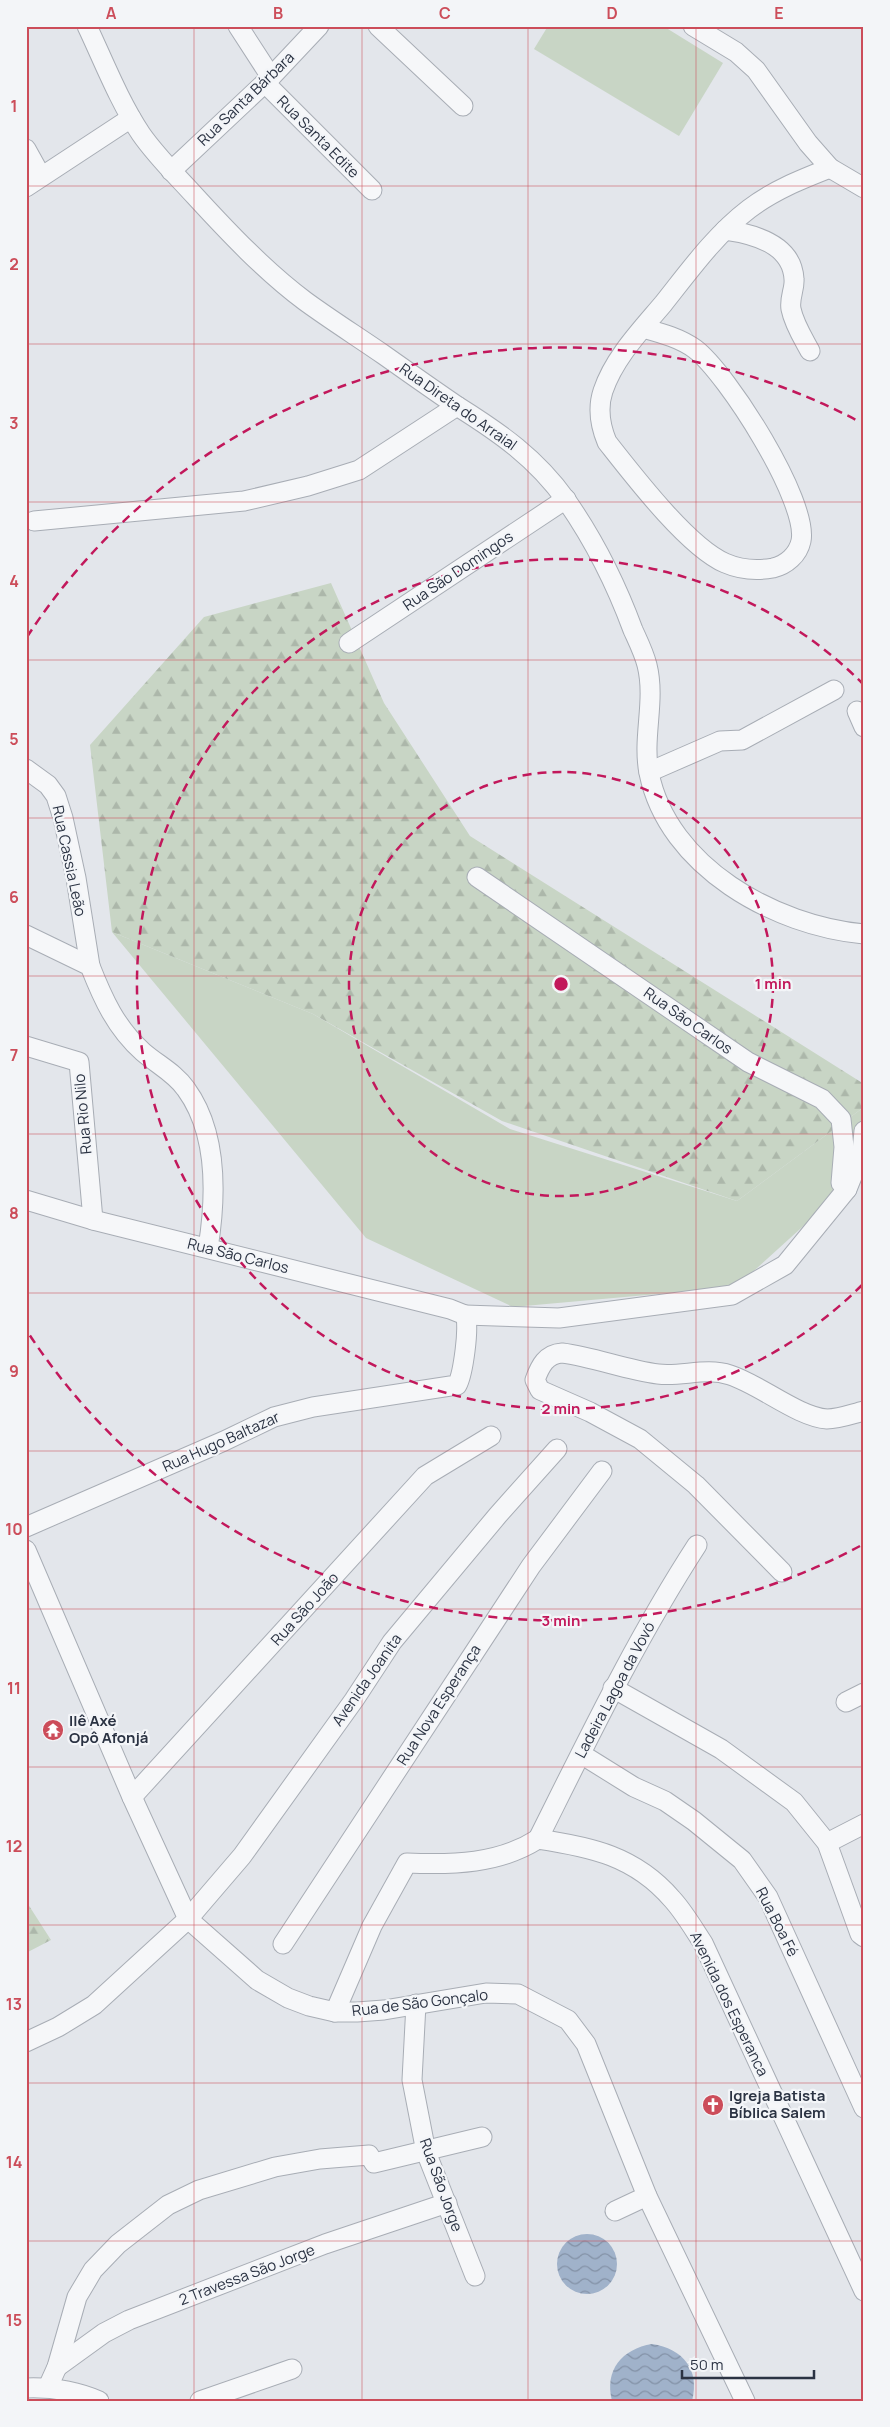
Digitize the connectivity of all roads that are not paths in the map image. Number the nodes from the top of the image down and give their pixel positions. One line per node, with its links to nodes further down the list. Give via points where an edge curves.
1 (87, 26): 8 (street, Rua Direta do Arraial)
2 (238, 26): 6 (street, Rua Santa Edite)
3 (319, 26): 6 (street, Rua Santa Bárbara)
4 (378, 26): 7 (street)
5 (693, 26): 10 (street, via 736,52 756,70)
6 (268, 80): 11 (street, Rua Santa Bárbara); 14 (street, Rua Santa Edite)
7 (463, 106)
8 (131, 118): 11 (street, Rua Direta do Arraial); 12 (street)
9 (26, 149): 12 (street)
10 (830, 168): 13 (street); 15 (street, via 773,193)
11 (171, 170): 18 (street, Rua Direta do Arraial, via 256,258 304,300)
12 (34, 182)
13 (864, 188)
14 (372, 190)
15 (725, 230): 16 (street); 17 (street, via 766,240 782,252 792,266 795,281 790,296 791,309)
16 (643, 328): 16 (street, via 616,365 603,391 599,411 607,442 676,523 706,552 740,569 760,571 779,567 794,557 801,541 800,521 778,468 742,405 696,350 682,341)
17 (810, 351)
18 (457, 406): 19 (street, Rua Direta do Arraial, via 497,430 527,456); 20 (street, via 359,470 308,486 244,501)
19 (566, 499): 21 (street, Rua São Domingos); 24 (street, Rua Direta do Arraial, via 598,551 647,665 650,691)
20 (34, 520)
21 (349, 643)
22 (834, 690): 24 (street, via 742,740 720,741)
23 (26, 769): 28 (street, Rua Cassia Leão, via 48,785 56,796 76,878)
24 (649, 772): 26 (street, Rua Direta do Arraial, via 663,811 677,833 692,853 715,874 739,891 793,919)
25 (477, 877): 31 (street, Rua São Carlos, via 748,1062 822,1099 841,1119 844,1147 841,1183)
26 (864, 934)
27 (26, 935): 28 (street)
28 (90, 966): 34 (street, Rua Cassia Leão, via 101,994 126,1036 172,1072 198,1109 206,1134 214,1192)
29 (26, 1046): 33 (street, Rua Rio Nilo, via 79,1062)
30 (864, 1131): 31 (street, Rua São Carlos, via 862,1152)
31 (847, 1189): 35 (street, Rua São Carlos, via 785,1265 732,1296 559,1318)
32 (26, 1200): 33 (street, Rua São Carlos)
33 (93, 1220): 34 (street, Rua São Carlos)
34 (208, 1248): 35 (street, Rua São Carlos)
35 (457, 1312): 40 (street, Rua Hugo Baltazar, via 468,1326 457,1385 274,1416)
36 (864, 1411): 43 (street, via 824,1419 730,1374 705,1371 658,1374 562,1353 554,1353 542,1364 535,1380 540,1390 640,1439 696,1485)
37 (491, 1436): 48 (street, Rua São João, via 425,1476)
38 (557, 1449): 52 (street, Avenida Joanita, via 392,1642 242,1856)
39 (602, 1471): 54 (street, Rua Nova Esperança, via 526,1574)
40 (26, 1527)
41 (697, 1545): 44 (street, Ladeira Lagoa da Vovó)
42 (26, 1550): 48 (street, Rua de São Gonçalo)
43 (782, 1572)
44 (614, 1688): 47 (street, Ladeira Lagoa da Vovó); 51 (street, via 721,1750 794,1802)
45 (864, 1692): 46 (street)
46 (846, 1702)
47 (580, 1754): 50 (street, Ladeira Lagoa da Vovó); 58 (street, Rua Boa Fé, via 634,1787 665,1801 694,1820 742,1860 768,1897)
48 (132, 1797): 52 (street, Rua de São Gonçalo)
49 (864, 1824): 51 (street)
50 (538, 1839): 56 (street, via 522,1850 498,1857 439,1864 407,1863 372,1926); 65 (street, Avenida dos Esperanca, via 585,1846 615,1856 647,1876 672,1899 703,1943)
51 (827, 1843): 53 (street)
52 (188, 1919): 56 (street, Rua de São Gonçalo, via 257,1980 288,1998); 57 (street, Avenida Joanita, via 94,2005)
53 (862, 1936)
54 (283, 1944)
55 (416, 2004): 56 (street, Rua de São Gonçalo, via 384,2010); 60 (street, Rua São Jorge, via 412,2080); 61 (street, Rua de São Gonçalo, via 486,1993 518,1994 568,2020 586,2044)
56 (335, 2012)
57 (26, 2042)
58 (864, 2108)
59 (482, 2137): 60 (street)
60 (426, 2152): 62 (street, Rua São Jorge); 66 (street, via 374,2163 369,2155 275,2167 199,2190 168,2205 118,2244 93,2270 77,2297)
61 (647, 2196): 63 (street); 72 (street, Rua de São Gonçalo)
62 (447, 2203): 64 (street, Rua São Jorge); 66 (street, 2 Travessa São Jorge, via 325,2244 130,2320 104,2332)
63 (615, 2211)
64 (475, 2276)
65 (864, 2291)
66 (57, 2367): 68 (street)
67 (292, 2369): 71 (street)
68 (48, 2387): 69 (street); 70 (street)
69 (26, 2388)
70 (99, 2401)
71 (200, 2401)
72 (745, 2401)

